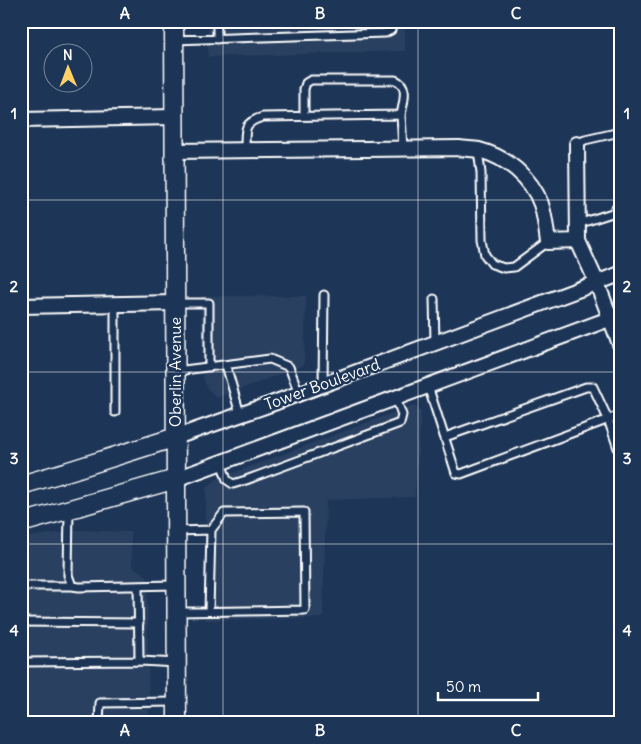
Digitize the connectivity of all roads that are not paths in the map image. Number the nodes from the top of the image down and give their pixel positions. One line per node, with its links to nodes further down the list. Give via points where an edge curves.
1 (174, 21): 5 (street, Oberlin Avenue)
2 (217, 21): 4 (lane)
3 (394, 21): 4 (lane, via 391,30 385,33)
4 (217, 38): 5 (lane)
5 (174, 40): 8 (street, Oberlin Avenue)
6 (401, 115): 7 (lane); 7 (lane, via 404,93 401,82 311,80 304,89); 12 (lane)
7 (304, 116): 13 (lane, via 262,117 249,122)
8 (174, 117): 9 (street); 15 (street, Oberlin Avenue)
9 (21, 120)
10 (620, 132): 11 (lane)
11 (577, 144): 17 (street)
12 (403, 149): 13 (street); 14 (street)
13 (245, 150): 15 (street)
14 (478, 150): 19 (street, via 522,174 541,204); 19 (lane, via 485,255 492,264 514,267)
15 (174, 151): 24 (street, Oberlin Avenue)
16 (620, 196): 17 (lane, via 619,205 612,213)
17 (578, 224): 18 (street)
18 (578, 241): 19 (street); 21 (street)
19 (548, 242)
20 (620, 274): 21 (street, Tower Boulevard)
21 (598, 283): 27 (street); 28 (street, Tower Boulevard)
22 (324, 295): 33 (lane)
23 (434, 299): 28 (lane)
24 (175, 303): 25 (street); 31 (lane, via 208,304); 32 (street, Oberlin Avenue)
25 (115, 304): 26 (street); 37 (lane)
26 (21, 306)
27 (615, 317): 29 (street); 34 (street)
28 (435, 342): 33 (street, Tower Boulevard)
29 (620, 344)
30 (226, 365): 31 (lane); 35 (lane, via 270,360 288,366); 38 (lane)
31 (209, 367): 32 (lane)
32 (175, 371): 41 (street, Oberlin Avenue)
33 (323, 384): 35 (street, Tower Boulevard)
34 (428, 386): 36 (street); 42 (lane)
35 (299, 393): 38 (street, Tower Boulevard)
36 (396, 398): 44 (street); 44 (lane, via 402,415 400,423 246,480 232,484 227,480)
37 (115, 412)
38 (240, 414): 41 (street, Tower Boulevard)
39 (620, 415): 40 (lane)
40 (608, 419): 42 (lane, via 593,387 586,387); 42 (lane, via 461,474 456,473); 43 (lane)
41 (176, 437): 45 (street, Oberlin Avenue); 46 (street, Tower Boulevard)
42 (444, 437)
43 (620, 454)
44 (221, 462): 45 (street)
45 (176, 479): 47 (street); 50 (street, Oberlin Avenue)
46 (21, 485)
47 (69, 510): 48 (street); 53 (lane, via 68,575)
48 (21, 523)
49 (211, 530): 50 (lane); 55 (lane); 55 (lane, via 224,513 304,512 305,610)
50 (176, 531): 51 (street, Oberlin Avenue)
51 (176, 585): 54 (lane); 56 (street, Oberlin Avenue)
52 (21, 586): 53 (lane)
53 (72, 586): 54 (lane)
54 (138, 586): 58 (lane)
55 (209, 611): 56 (lane)
56 (176, 612): 61 (street, Oberlin Avenue)
57 (21, 622): 58 (lane)
58 (139, 623): 59 (lane)
59 (141, 661): 60 (lane); 61 (lane)
60 (21, 662)
61 (177, 663): 62 (street, Oberlin Avenue)
62 (177, 702): 63 (lane, via 100,703); 64 (street, Oberlin Avenue)
63 (99, 723)
64 (177, 723)

